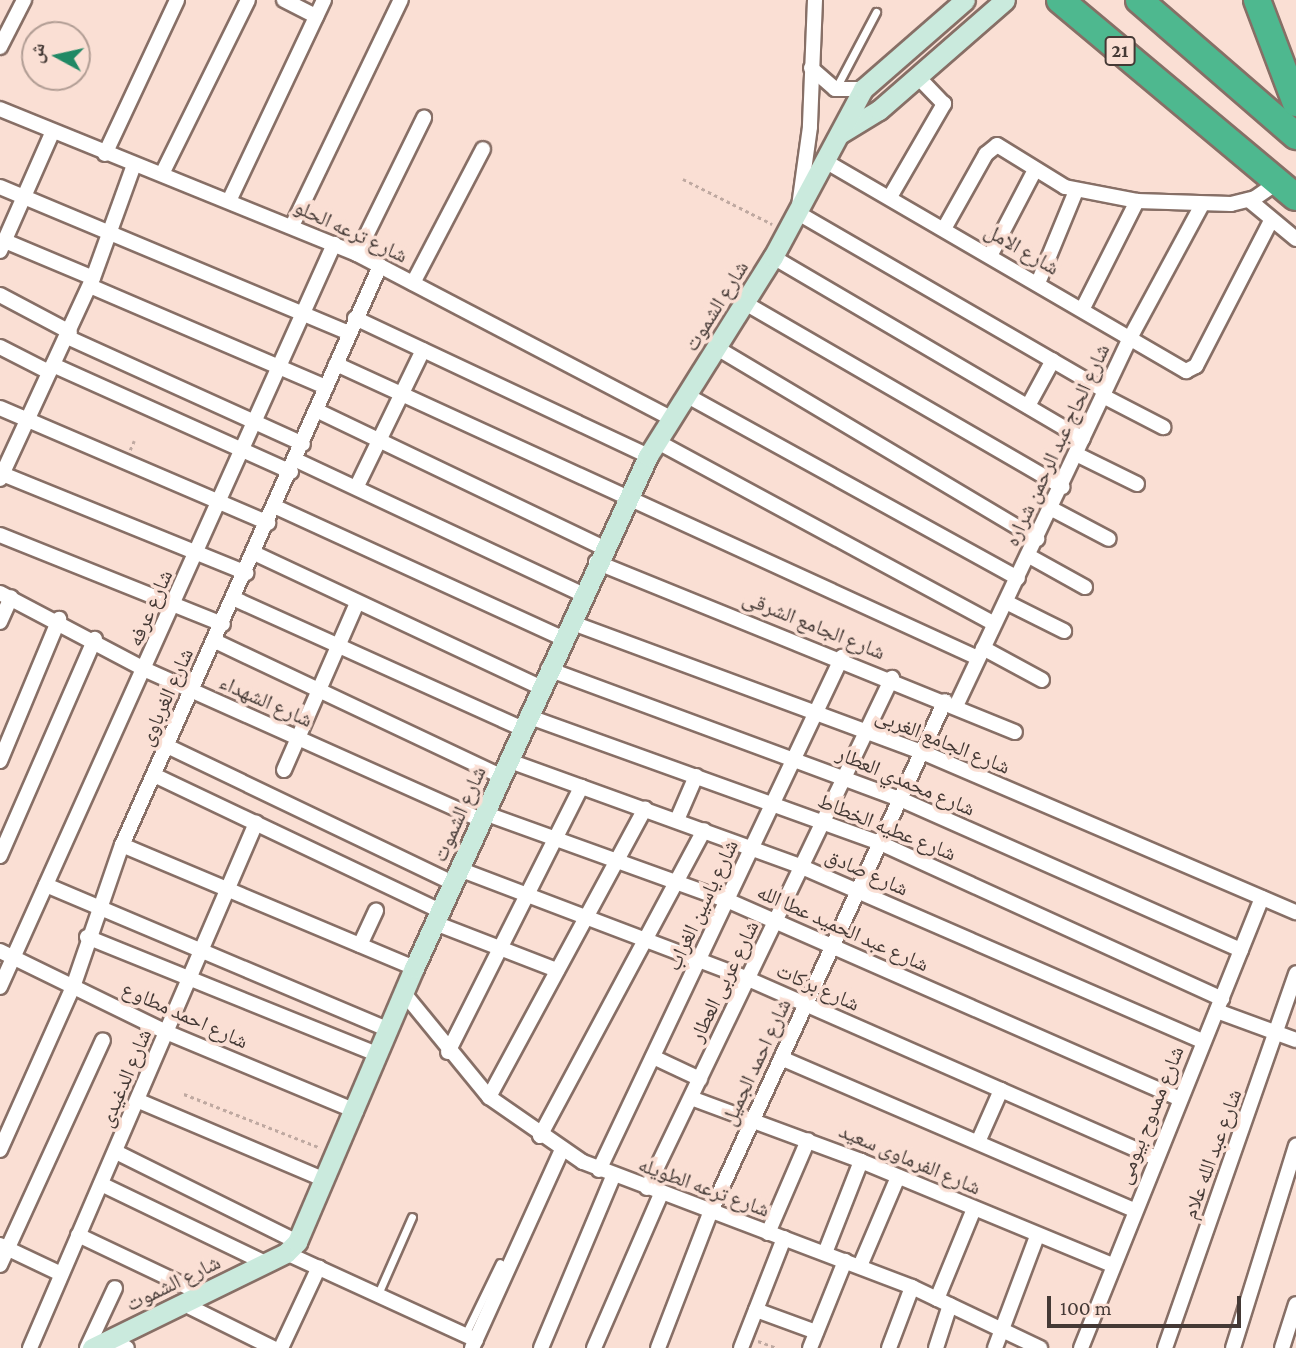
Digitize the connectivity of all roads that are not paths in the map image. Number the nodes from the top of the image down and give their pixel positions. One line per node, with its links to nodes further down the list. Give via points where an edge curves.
1 (24, 0): 15 (street)
2 (177, 0): 27 (street)
3 (248, 0): 31 (street)
4 (284, 0): 14 (street)
5 (324, 0): 14 (street)
6 (401, 0): 43 (street)
7 (815, 0): 16 (street, شارع الشموت)
8 (965, 0): 19 (street, شارع الشموت)
9 (1005, 0): 17 (street, شارع الشموت)
10 (1060, 0): 33 (highway, 21)
11 (1139, 0): 25 (highway, 21)
12 (1257, 0): 20 (highway)
13 (876, 12): 18 (lane)
14 (316, 16): 38 (street)
15 (0, 47)
16 (811, 68): 18 (street); 41 (street, شارع الشموت, via 808,146)
17 (917, 76): 24 (street, شارع الشموت, via 879,110); 35 (street, via 944,104)
18 (835, 89): 19 (street)
19 (863, 89): 24 (street, شارع الشموت)
20 (1296, 103)
21 (0, 109): 23 (street, شارع ترعه الحلو)
22 (424, 118): 49 (street)
23 (52, 132): 27 (street, شارع ترعه الحلو); 36 (street)
24 (841, 133): 28 (street, شارع الشموت)
25 (1296, 136)
26 (483, 149): 54 (street)
27 (105, 154): 29 (street, شارع ترعه الحلو)
28 (825, 161): 35 (street, شارع الامل); 41 (street, شارع الشموت)
29 (134, 165): 31 (street, شارع ترعه الحلو); 45 (street)
30 (1034, 172): 34 (street); 44 (street, via 1000,146 986,154); 50 (street)
31 (162, 174): 38 (street, شارع ترعه الحلو)
32 (0, 187): 36 (street)
33 (1287, 190): 37 (street)
34 (1076, 191): 39 (street); 55 (street)
35 (890, 197): 44 (street, شارع الامل)
36 (26, 198): 45 (street); 46 (street)
37 (1249, 200): 40 (street); 42 (street)
38 (229, 201): 43 (street, شارع ترعه الحلو)
39 (1137, 201): 40 (street); 58 (street)
40 (1202, 205): 63 (street, شارع الحاج عبد الرحمن شراره)
41 (798, 213): 51 (street, شارع الشموت); 67 (street)
42 (1272, 219): 47 (street); 63 (street, شارع الامل, via 1196,366 1180,369)
43 (292, 226): 48 (street, شارع ترعه الحلو)
44 (945, 227): 50 (street, شارع الامل)
45 (111, 230): 53 (street); 59 (street)
46 (4, 235): 53 (street)
47 (1296, 239)
48 (334, 244): 49 (street, شارع ترعه الحلو); 59 (street, شارع عرفه)
49 (357, 254): 52 (street, شارع ترعه الحلو)
50 (990, 256): 55 (street, شارع الامل)
51 (773, 257): 57 (street, شارع الشموت); 75 (street)
52 (380, 265): 54 (street, شارع ترعه الحلو); 60 (street, شارع الغرباوى)
53 (91, 282): 62 (street); 69 (street)
54 (413, 283): 78 (street, شارع ترعه الحلو)
55 (1038, 283): 58 (street, شارع الامل)
56 (0, 295): 62 (street)
57 (745, 303): 65 (street, شارع الشموت); 92 (street)
58 (1083, 309): 63 (street, شارع الامل)
59 (305, 313): 61 (street); 69 (street, شارع عرفه)
60 (355, 318): 61 (street, شارع الغرباوى); 66 (street)
61 (349, 333): 68 (street, شارع الغرباوى)
62 (69, 334): 70 (street); 80 (street)
63 (1130, 338): 72 (street, شارع الحاج عبد الرحمن شراره)
64 (0, 347): 70 (street)
65 (716, 348): 73 (street, شارع الشموت); 99 (street)
66 (423, 350): 74 (street); 85 (street)
67 (1053, 360): 72 (street); 75 (street)
68 (336, 364): 71 (street, شارع الغرباوى); 74 (street)
69 (280, 367): 71 (street); 80 (street, شارع عرفه)
70 (51, 369): 79 (street); 86 (street)
71 (326, 387): 77 (street, شارع الغرباوى)
72 (1104, 393): 81 (street); 82 (street, شارع الحاج عبد الرحمن شراره)
73 (686, 395): 78 (street, شارع الشموت); 106 (street)
74 (401, 396): 83 (street); 93 (street)
75 (1028, 406): 82 (street)
76 (0, 408): 79 (street)
77 (318, 411): 83 (street, شارع الجامع الشرقى); 84 (street, شارع الغرباوى)
78 (672, 419): 85 (street, شارع الشموت)
79 (28, 420): 89 (street); 94 (street)
80 (256, 421): 84 (street); 86 (street, شارع عرفه)
81 (1163, 427)
82 (1083, 439): 87 (street, شارع الحاج عبد الرحمن شراره)
83 (379, 440): 91 (street); 103 (street, شارع الجامع الشرقى)
84 (303, 444): 88 (street, شارع الغرباوى)
85 (653, 449): 93 (street, شارع الشموت); 117 (street)
86 (242, 450): 88 (street); 94 (street, شارع عرفه)
87 (1076, 454): 90 (street); 92 (street, شارع الحاج عبد الرحمن شراره)
88 (294, 466): 91 (street); 95 (street, شارع الغرباوى)
89 (1, 475): 102 (street)
90 (1137, 484)
91 (357, 486): 108 (street)
92 (1062, 487): 96 (street, شارع الحاج عبد الرحمن شراره)
93 (625, 499): 103 (street, شارع الشموت); 123 (street)
94 (220, 503): 97 (street); 102 (street, شارع عرفه)
95 (276, 507): 97 (street, شارع الغرباوى); 118 (street, شارع الجامع الغربى)
96 (1052, 509): 99 (street, شارع الحاج عبد الرحمن شراره); 100 (street)
97 (268, 523): 101 (street, شارع الغرباوى)
98 (0, 535): 113 (street)
99 (1037, 538): 104 (street, شارع الحاج عبد الرحمن شراره)
100 (1109, 539)
101 (254, 553): 105 (street, شارع الغرباوى); 112 (street)
102 (196, 554): 105 (street); 113 (street, شارع عرفه)
103 (599, 554): 108 (street, شارع الشموت); 124 (street, شارع الجامع الشرقى)
104 (1029, 556): 106 (street, شارع الحاج عبد الرحمن شراره); 107 (street)
105 (246, 573): 110 (street, شارع الغرباوى)
106 (1018, 578): 111 (street, شارع الحاج عبد الرحمن شراره)
107 (1085, 587)
108 (582, 594): 118 (street, شارع الشموت)
109 (5, 595): 114 (street, شارع الشهداء); 115 (street)
110 (235, 599): 116 (street, شارع الغرباوى); 122 (street, شارع عطيه الخطاط)
111 (1006, 602): 117 (street, شارع الحاج عبد الرحمن شراره); 119 (street)
112 (357, 603): 122 (street); 129 (street)
113 (174, 605): 116 (street); 126 (street, شارع عرفه)
114 (59, 619): 120 (street, شارع الشهداء); 138 (street)
115 (0, 622)
116 (223, 624): 121 (street, شارع الغرباوى)
117 (994, 624): 123 (street, شارع الحاج عبد الرحمن شراره)
118 (566, 630): 125 (street, شارع الشموت); 133 (street, شارع الجامع الغربى)
119 (1064, 631)
120 (95, 639): 126 (street, شارع الشهداء); 161 (street)
121 (215, 641): 130 (street, شارع الغرباوى); 131 (street, شارع صادق)
122 (338, 645): 131 (street); 134 (street, شارع عطيه الخطاط)
123 (980, 653): 128 (street); 132 (street, شارع الحاج عبد الرحمن شراره)
124 (842, 657): 127 (street, شارع الجامع الشرقى); 133 (street, شارع ياسين الغراب)
125 (548, 669): 129 (street, شارع الشموت); 141 (street, شارع محمدي العطار)
126 (145, 670): 130 (street, شارع الشهداء); 166 (street, شارع عرفه)
127 (892, 678): 132 (street, شارع الجامع الشرقى); 135 (street, شارع عربى العطار)
128 (1042, 680)
129 (540, 687): 134 (street, شارع الشموت)
130 (191, 690): 137 (street, شارع الشهداء); 139 (street, شارع الغرباوى)
131 (318, 690): 137 (street); 143 (street, شارع صادق)
132 (951, 704): 136 (street, شارع الجامع الشرقى); 140 (street, شارع احمد الجميل)
133 (815, 713): 135 (street, شارع الجامع الغربى); 141 (street, شارع ياسين الغراب)
134 (524, 722): 143 (street, شارع الشموت); 146 (street, شارع عطيه الخطاط)
135 (867, 732): 140 (street, شارع الجامع الغربى); 147 (street, شارع عربى العطار)
136 (1015, 732)
137 (298, 738): 144 (street); 152 (street, شارع الشهداء)
138 (4, 742): 142 (street)
139 (167, 746): 145 (street, شارع الغرباوى); 164 (street, شارع بركات)
140 (922, 752): 149 (street, شارع احمد الجميل); 170 (street, شارع الجامع الغربى)
141 (796, 757): 147 (street, شارع محمدي العطار); 150 (street, شارع ياسين الغراب)
142 (0, 761)
143 (504, 768): 148 (street, شارع صادق); 152 (street, شارع الشموت)
144 (284, 770)
145 (154, 775): 154 (street); 159 (street, شارع الغرباوى)
146 (696, 776): 150 (street, شارع عطيه الخطاط); 153 (street)
147 (845, 778): 149 (street, شارع محمدي العطار); 155 (street, شارع عربى العطار)
148 (582, 787): 151 (street, شارع صادق); 157 (street)
149 (900, 799): 158 (street, شارع احمد الجميل); 184 (street, شارع محمدي العطار)
150 (772, 804): 155 (street, شارع عطيه الخطاط); 160 (street, شارع ياسين الغراب)
151 (645, 808): 153 (street, شارع صادق); 162 (street)
152 (483, 817): 157 (street, شارع عبد الحميد عطا الله); 164 (street, شارع الشموت)
153 (677, 820): 156 (street, شارع صادق)
154 (256, 823): 167 (street, شارع الدغيدى); 176 (street)
155 (823, 823): 158 (street, شارع عطيه الخطاط); 163 (street, شارع عربى العطار)
156 (704, 830): 160 (street, شارع صادق); 165 (street)
157 (557, 839): 162 (street, شارع عبد الحميد عطا الله); 169 (street)
158 (880, 843): 168 (street, شارع احمد الجميل); 196 (street, شارع عطيه الخطاط)
159 (122, 845): 167 (street); 172 (street, شارع الغرباوى)
160 (753, 847): 163 (street, شارع صادق); 171 (street, شارع ياسين الغراب)
161 (0, 856)
162 (620, 862): 165 (street, شارع عبد الحميد عطا الله); 175 (street)
163 (802, 867): 168 (street, شارع صادق); 177 (street, شارع عربى العطار)
164 (456, 876): 169 (street, شارع بركات); 176 (street, شارع الشموت)
165 (676, 880): 171 (street, شارع عبد الحميد عطا الله); 179 (street)
166 (46, 885): 172 (street); 185 (street, شارع عرفه)
167 (228, 888): 180 (street); 182 (street, شارع الدغيدى)
168 (858, 891): 181 (street, شارع احمد الجميل); 202 (street, شارع صادق)
169 (531, 896): 175 (street, شارع بركات); 183 (street)
170 (1262, 898): 174 (street, شارع الجامع الغربى); 184 (street, شارع ممدوح بيومى)
171 (729, 901): 177 (street, شارع عبد الحميد عطا الله); 186 (street, شارع ياسين الغراب)
172 (97, 906): 178 (street, شارع الغرباوى); 182 (street)
173 (376, 910): 180 (street)
174 (1296, 912)
175 (588, 914): 179 (street, شارع بركات); 188 (street)
176 (438, 917): 183 (street); 187 (street, شارع الشموت)
177 (776, 921): 181 (street, شارع عبد الحميد عطا الله); 191 (street, شارع عربى العطار)
178 (87, 937): 190 (street); 193 (street, شارع الغرباوى)
179 (648, 938): 186 (street, شارع بركات); 215 (street)
180 (360, 945): 187 (street)
181 (832, 947): 195 (street, شارع احمد الجميل); 211 (street, شارع عبد الحميد عطا الله)
182 (200, 949): 190 (street, شارع الدغيدى); 197 (street)
183 (504, 949): 188 (street); 203 (street)
184 (1241, 950): 196 (street, شارع ممدوح بيومى)
185 (7, 955): 192 (street, شارع عرفه); 193 (street, شارع احمد مطاوع)
186 (700, 961): 191 (street, شارع بركات); 205 (street, شارع ياسين الغراب)
187 (414, 968): 194 (street, شارع الشموت)
188 (557, 970): 209 (street)
189 (1296, 973): 199 (street, شارع عبد الله علام)
190 (188, 976): 198 (street, شارع الدغيدى); 204 (street)
191 (748, 979): 195 (street, شارع بركات); 207 (street, شارع عربى العطار)
192 (0, 987)
193 (73, 987): 198 (street, شارع احمد مطاوع); 219 (street, شارع الغرباوى)
194 (403, 992): 197 (street, شارع الشموت); 203 (street, شارع ترعه الطويله)
195 (806, 1005): 206 (street, شارع احمد الجميل); 208 (street, شارع بركات)
196 (1219, 1005): 199 (street, شارع عطيه الخطاط); 202 (street, شارع ممدوح بيومى)
197 (389, 1030): 204 (street, شارع الشموت)
198 (166, 1032): 212 (street, شارع الدغيدى); 213 (street, شارع احمد مطاوع)
199 (1277, 1034): 201 (street, شارع عطيه الخطاط); 274 (street, شارع عبد الله علام)
200 (103, 1040): 238 (street)
201 (1296, 1040)
202 (1203, 1041): 211 (street, شارع ممدوح بيومى)
203 (448, 1052): 209 (street, شارع ترعه الطويله)
204 (379, 1055): 213 (street, شارع الشموت)
205 (653, 1057): 207 (street); 224 (street, شارع ياسين الغراب)
206 (781, 1058): 214 (street, شارع احمد الجميل); 217 (street)
207 (700, 1079): 210 (street, شارع عربى العطار)
208 (1001, 1090): 217 (street); 222 (street, شارع بركات)
209 (489, 1097): 215 (street, شارع ترعه الطويله)
210 (691, 1098): 214 (street, شارع الفرماوى سعيد); 229 (street, شارع عربى العطار)
211 (1178, 1098): 222 (street, شارع ممدوح بيومى)
212 (139, 1101): 221 (street, شارع الدغيدى); 227 (street)
213 (356, 1111): 227 (street, شارع الشموت)
214 (752, 1122): 216 (street, شارع الفرماوى سعيد); 232 (street, شارع احمد الجميل)
215 (540, 1136): 220 (street, شارع ترعه الطويله)
216 (808, 1140): 223 (street, شارع الفرماوى سعيد); 234 (street)
217 (978, 1142): 231 (street)
218 (1296, 1146): 275 (street)
219 (0, 1150)
220 (562, 1150): 224 (street, شارع ترعه الطويله); 259 (street)
221 (116, 1152): 228 (street, شارع الدغيدى); 239 (street)
222 (1154, 1157): 231 (street, شارع ممدوح بيومى)
223 (861, 1161): 226 (street, شارع الفرماوى سعيد); 240 (street)
224 (599, 1170): 225 (street, شارع ترعه الطويله)
225 (613, 1177): 229 (street, شارع ترعه الطويله); 265 (street)
226 (898, 1177): 230 (street, شارع الفرماوى سعيد); 246 (street)
227 (325, 1180): 239 (street, شارع الشموت)
228 (102, 1184): 235 (street, شارع الدغيدى); 242 (street)
229 (654, 1191): 232 (street, شارع ترعه الطويله); 266 (street, شارع عربى العطار)
230 (974, 1209): 236 (street, شارع الفرماوى سعيد); 253 (street)
231 (1135, 1210): 245 (street, شارع ممدوح بيومى)
232 (711, 1211): 234 (street, شارع ترعه الطويله); 267 (street, شارع احمد الجميل)
233 (412, 1217): 252 (lane)
234 (768, 1233): 237 (street, شارع ترعه الطويله)
235 (78, 1235): 248 (street, شارع الدغيدى); 251 (street)
236 (1037, 1236): 245 (street, شارع الفرماوى سعيد); 257 (street)
237 (784, 1238): 240 (street, شارع ترعه الطويله); 256 (street)
238 (4, 1247): 244 (street); 248 (street)
239 (292, 1247): 242 (street, شارع الشموت); 247 (street)
240 (825, 1253): 241 (street, شارع ترعه الطويله)
241 (845, 1261): 246 (street, شارع ترعه الطويله); 258 (street)
242 (265, 1263): 251 (street, شارع الشموت)
243 (500, 1263): 259 (lane)
244 (0, 1265)
245 (1112, 1265): 273 (street, شارع ممدوح بيومى)
246 (860, 1266): 249 (street, شارع ترعه الطويله)
247 (319, 1267): 252 (street); 264 (street)
248 (61, 1274): 262 (street, شارع الدغيدى)
249 (912, 1287): 253 (street, شارع ترعه الطويله); 269 (street)
250 (115, 1288): 261 (street)
251 (200, 1293): 254 (street, شارع الشموت)
252 (378, 1294): 259 (street)
253 (944, 1302): 257 (street, شارع ترعه الطويله); 270 (street)
254 (182, 1303): 261 (street, شارع الشموت); 263 (street)
255 (1296, 1304): 276 (street)
256 (756, 1310): 258 (street); 260 (street)
257 (1001, 1329): 271 (street); 272 (street, شارع ترعه الطويله)
258 (816, 1332): 268 (street)
259 (471, 1341)
260 (743, 1342)
261 (104, 1346)
262 (30, 1348)
263 (273, 1348)
264 (281, 1348)
265 (541, 1348)
266 (594, 1348)
267 (658, 1348)
268 (810, 1348)
269 (889, 1348)
270 (936, 1348)
271 (995, 1348)
272 (1040, 1348)
273 (1081, 1348)
274 (1165, 1348)
275 (1233, 1348)
276 (1282, 1348)

